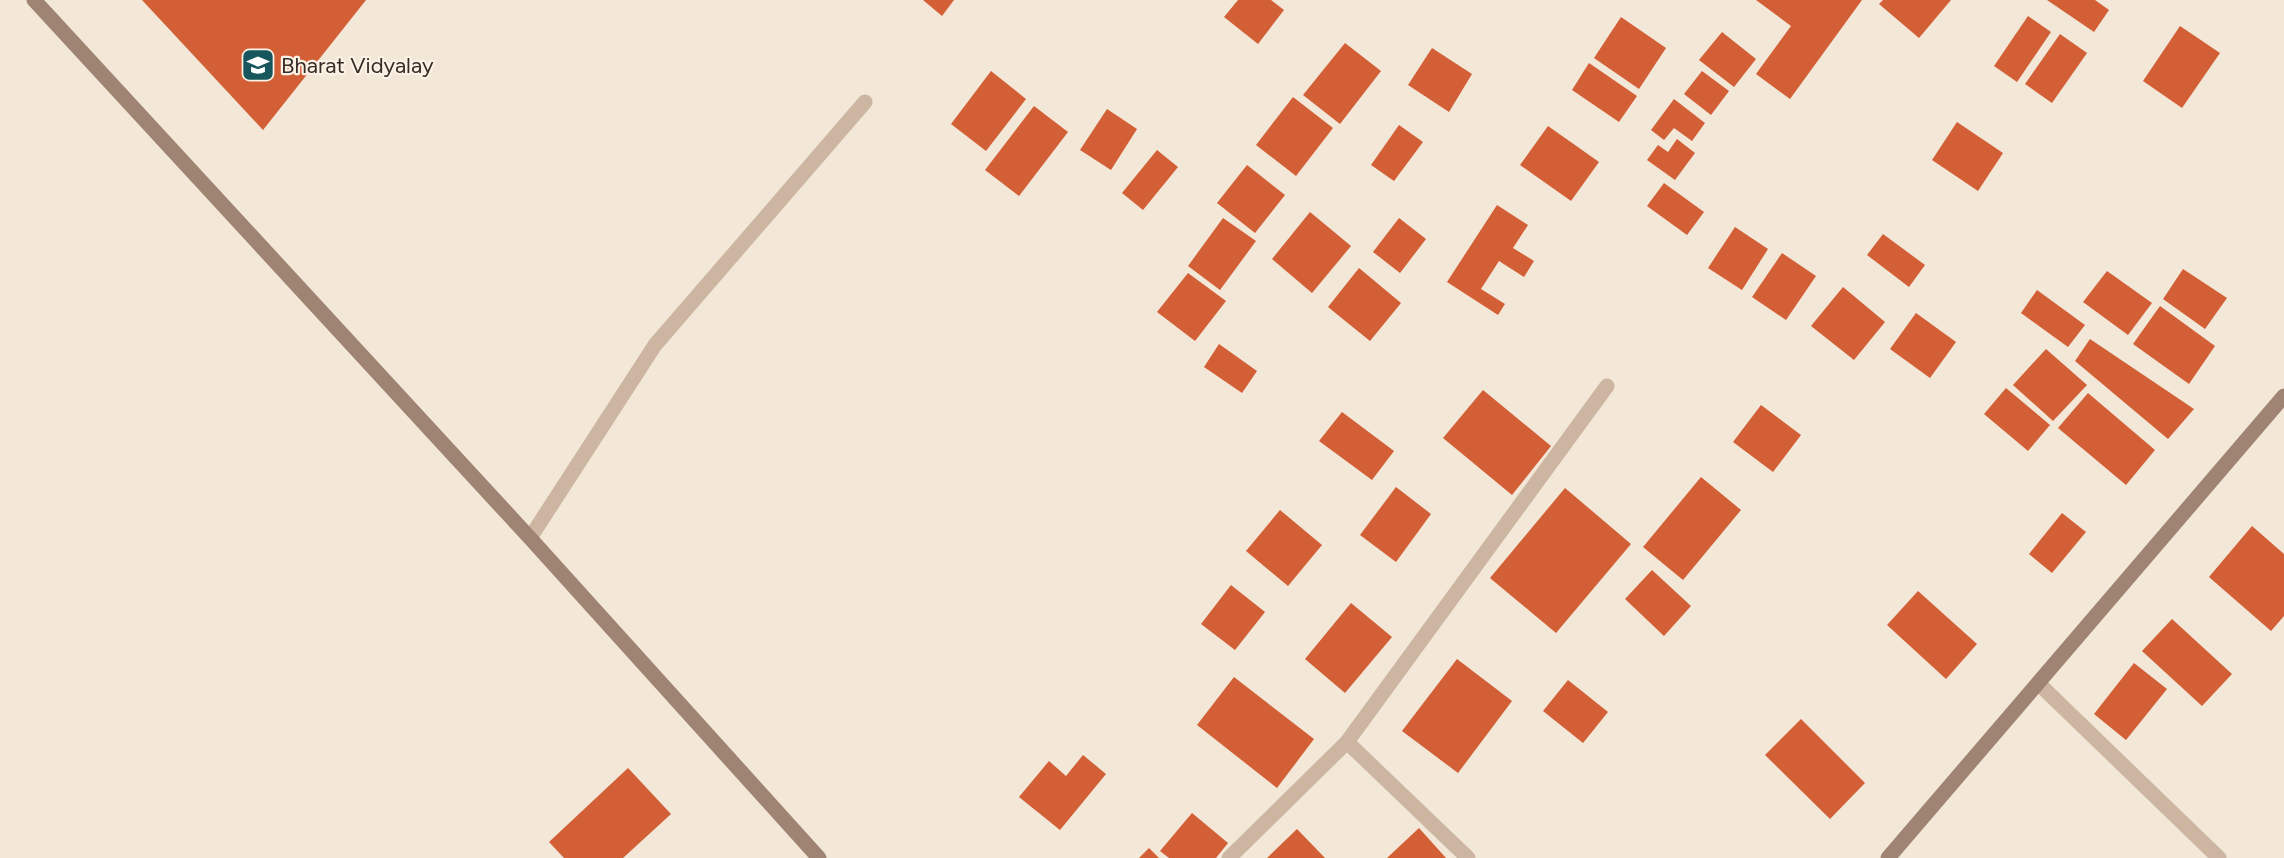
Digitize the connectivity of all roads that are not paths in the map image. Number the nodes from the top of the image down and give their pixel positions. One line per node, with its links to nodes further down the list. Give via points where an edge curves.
1 (34, 0): 5 (main road)
2 (865, 102): 5 (street, via 655,345)
3 (1607, 386): 7 (street)
4 (2284, 396): 6 (main road)
5 (530, 538): 8 (main road)
6 (2038, 683): 11 (main road); 12 (street)
7 (1347, 742): 9 (street); 10 (street)
8 (819, 858)
9 (1229, 858)
10 (1468, 858)
11 (1888, 858)
12 (2219, 858)

